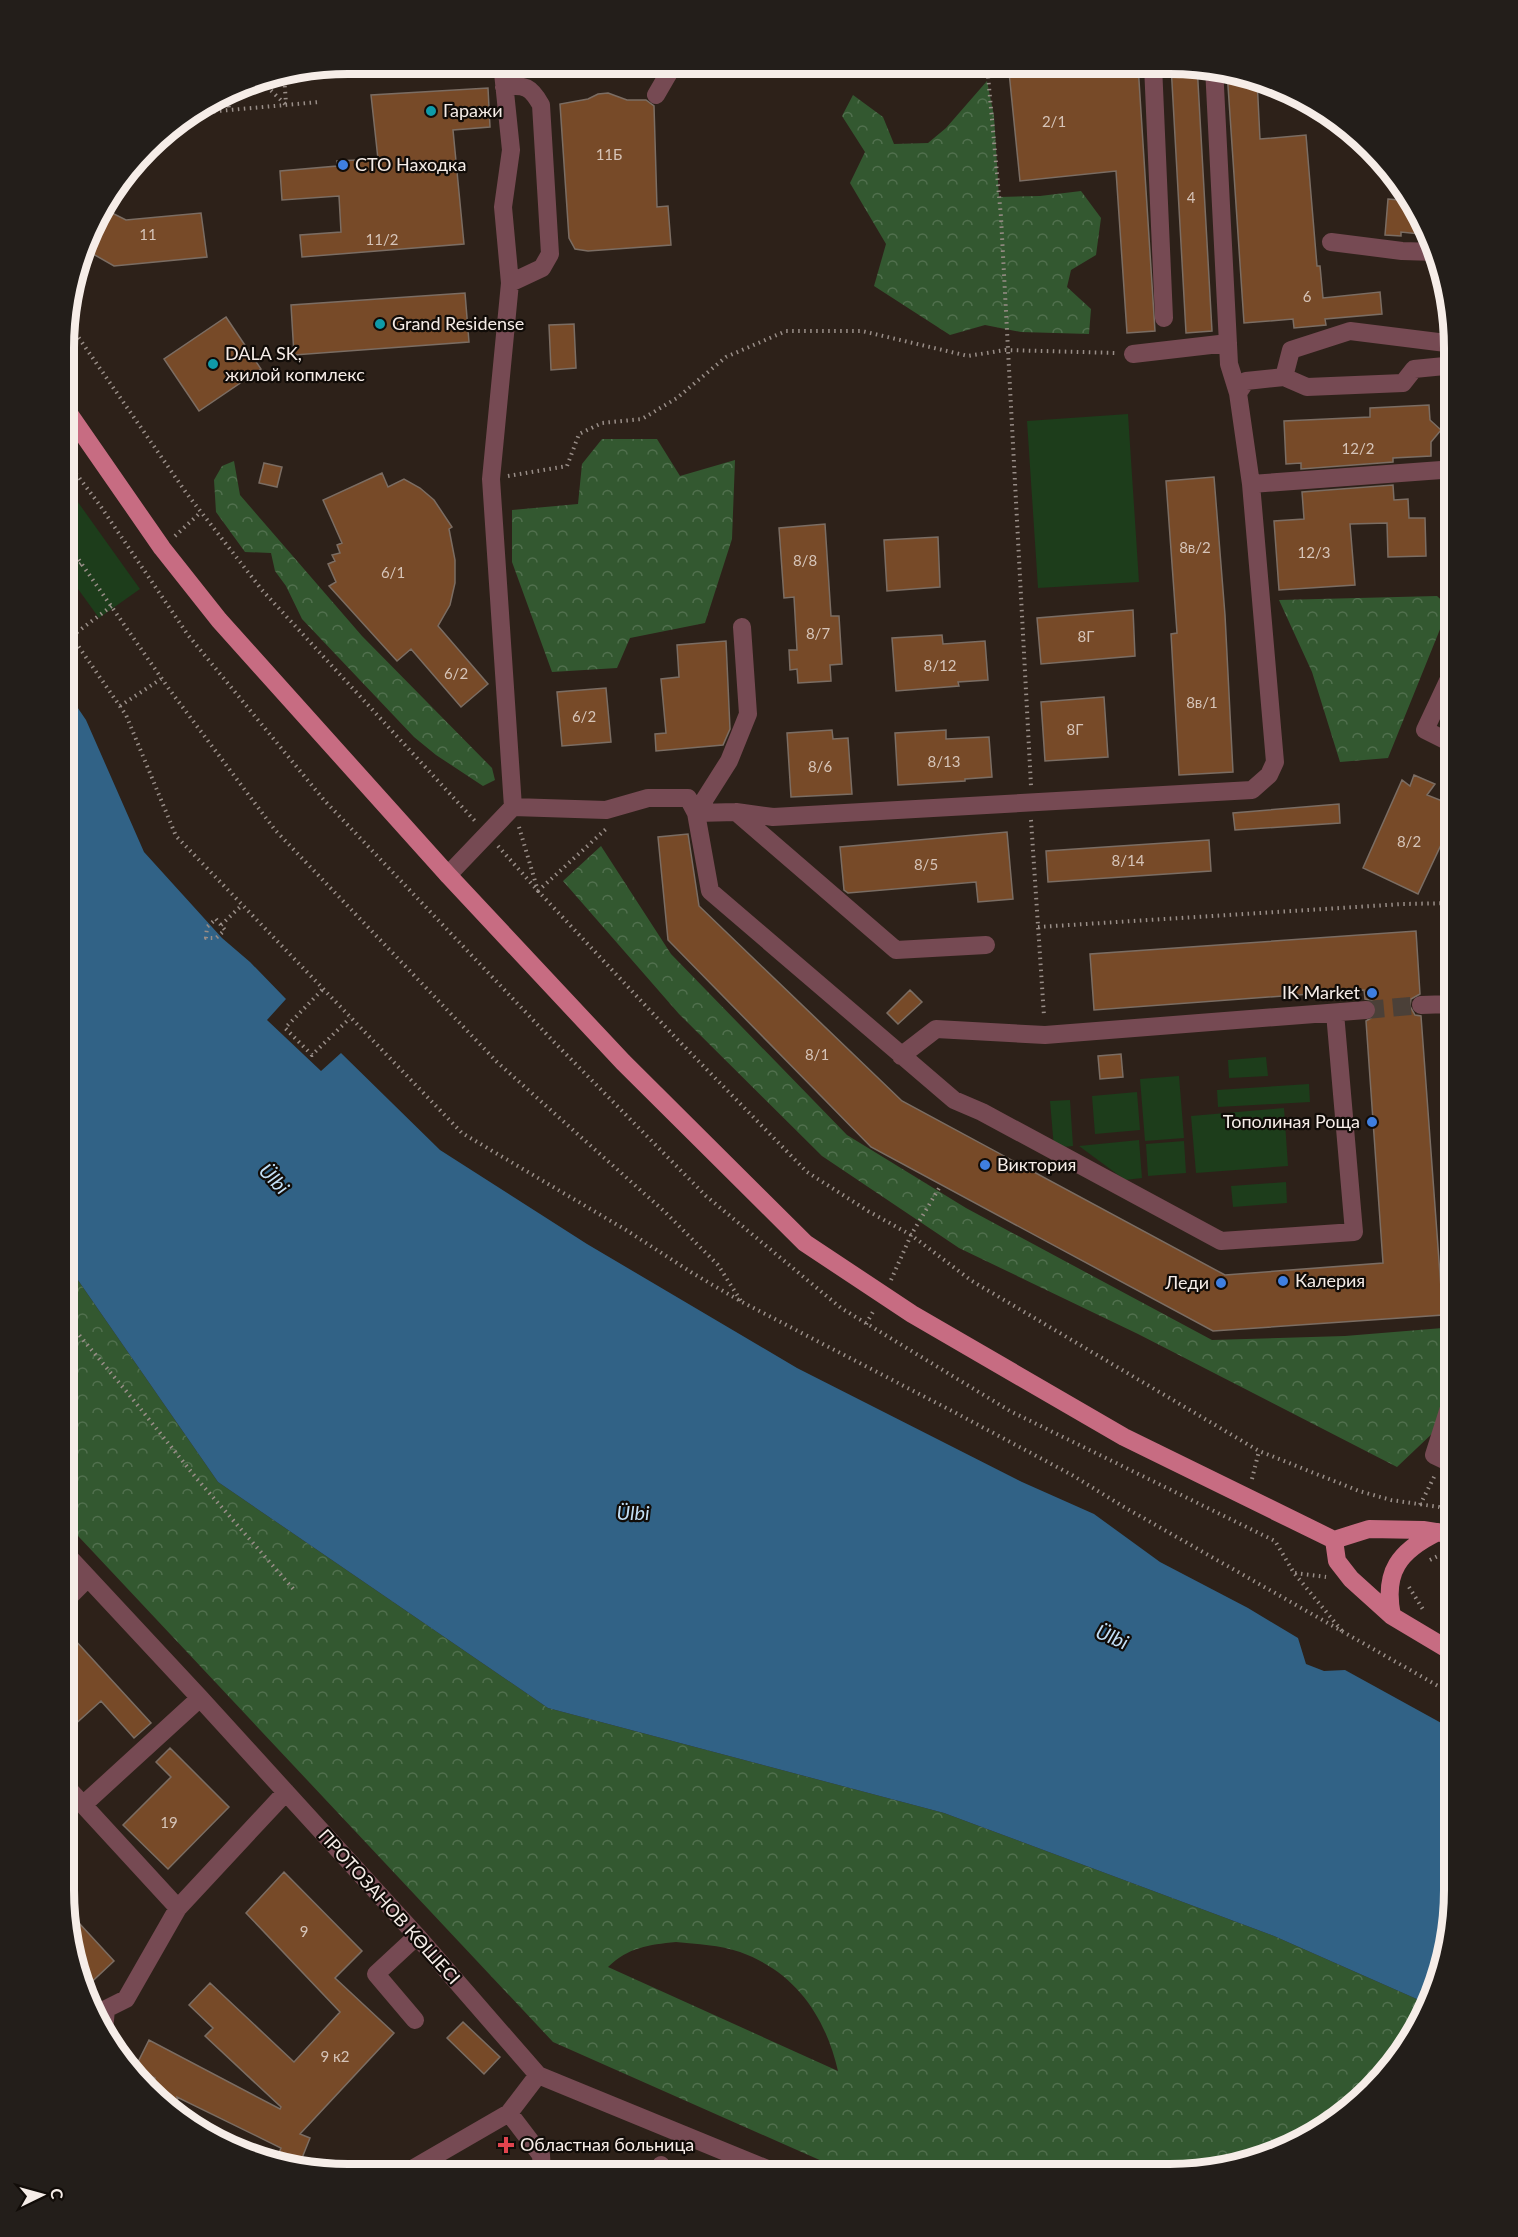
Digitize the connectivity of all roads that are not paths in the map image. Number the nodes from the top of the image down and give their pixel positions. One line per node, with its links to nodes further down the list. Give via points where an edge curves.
1 (503, 74): 5 (street)
2 (668, 74): 6 (street)
3 (1153, 74): 10 (street)
4 (1215, 78): 11 (street)
5 (504, 87): 9 (street, via 511,150 503,207); 9 (street, via 520,84 534,92 541,105 550,254 542,268)
6 (656, 94)
7 (1331, 242): 8 (street)
8 (1427, 252)
9 (510, 283): 23 (street, via 491,479)
10 (1164, 318)
11 (1228, 343): 13 (street); 16 (street)
12 (1444, 343): 15 (street, via 1350,331 1291,350)
13 (1133, 354)
14 (1444, 366): 15 (street, via 1414,369 1403,383 1307,387)
15 (1284, 377): 16 (street, via 1246,381)
16 (1238, 393): 19 (street)
17 (74, 421): 26 (main road, via 162,548 219,620)
18 (1444, 470): 19 (street)
19 (1251, 483): 24 (street, via 1275,762 1269,775 1252,790 773,817)
20 (742, 627): 25 (street, via 748,714 729,761)
21 (1444, 689): 22 (street, via 1425,730)
22 (1444, 740)
23 (513, 807): 25 (street, via 606,810 648,798 688,798); 26 (street)
24 (736, 812): 25 (street); 27 (street, via 896,950)
25 (696, 813): 32 (street, via 710,891)
26 (448, 875): 37 (main road, via 623,1062 805,1243 912,1314 1124,1437)
27 (986, 945)
28 (1444, 1004): 29 (street)
29 (1421, 1005)
30 (1365, 1010): 31 (street)
31 (1335, 1013): 32 (street, via 1045,1035 936,1029); 32 (street, via 1354,1232 1221,1241 954,1100)
32 (901, 1056)
33 (1444, 1424): 34 (street, via 1434,1455)
34 (1444, 1460)
35 (1444, 1534): 37 (main road, via 1369,1529)
36 (1444, 1534): 41 (main road, via 1420,1540 1396,1565 1388,1599)
37 (1334, 1540): 41 (main road, via 1337,1561)
38 (74, 1564): 39 (street, ПРОТОЗАНОВ КӨШЕСІ)
39 (87, 1579): 40 (street); 43 (street, ПРОТОЗАНОВ КӨШЕСІ)
40 (74, 1592)
41 (1392, 1616): 42 (main road)
42 (1444, 1647)
43 (200, 1698): 44 (street, ПРОТОЗАНОВ КӨШЕСІ); 46 (street)
44 (286, 1792): 47 (street); 48 (street, ПРОТОЗАНОВ КӨШЕСІ)
45 (74, 1794): 46 (street)
46 (84, 1804): 47 (street)
47 (178, 1908): 49 (street, via 126,1999 106,2009)
48 (417, 1936): 50 (street, via 376,1974); 51 (street, ПРОТОЗАНОВ КӨШЕСІ)
49 (105, 2017)
50 (415, 2020)
51 (538, 2075): 52 (street); 55 (street, ПРОТОЗАНОВ КӨШЕСІ)
52 (509, 2113): 53 (street); 54 (street, via 541,2155)
53 (420, 2164)
54 (542, 2164)
55 (755, 2164)

